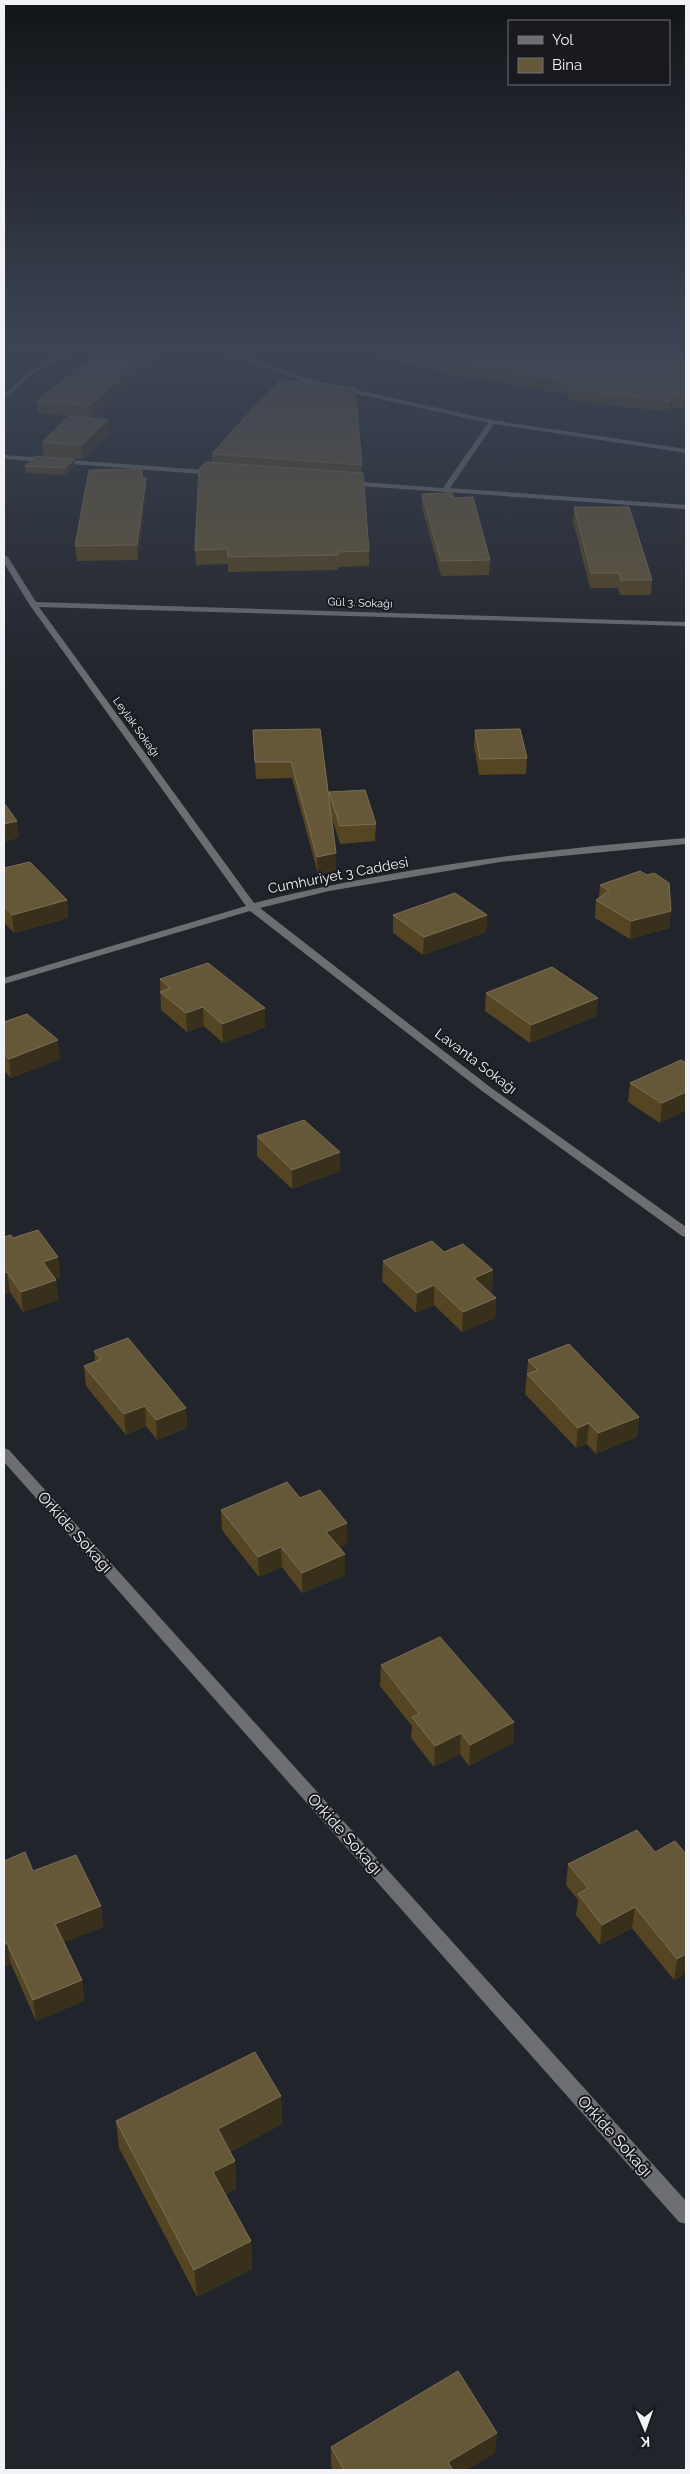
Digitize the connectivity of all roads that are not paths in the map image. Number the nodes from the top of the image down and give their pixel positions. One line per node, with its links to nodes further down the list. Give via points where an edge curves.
1 (129, 466): 3 (street)
2 (461, 466): 5 (street)
3 (229, 474)
4 (337, 482): 5 (street)
5 (445, 490): 6 (street)
6 (686, 507)
7 (4, 558): 8 (street, Leylak Sokağı)
8 (33, 604): 9 (street, Gül 3. Sokağı); 11 (street, Leylak Sokağı)
9 (686, 624)
10 (686, 841): 11 (street, Cumhuriyet 3 Caddesi, via 500,859 329,888)
11 (252, 907): 12 (street, Cumhuriyet 3 Caddesi); 13 (street, Lavanta Sokağı, via 486,1089)
12 (4, 981)
13 (686, 1233)
14 (4, 1453): 15 (street, Orkide Sokağı)
15 (686, 2215)

